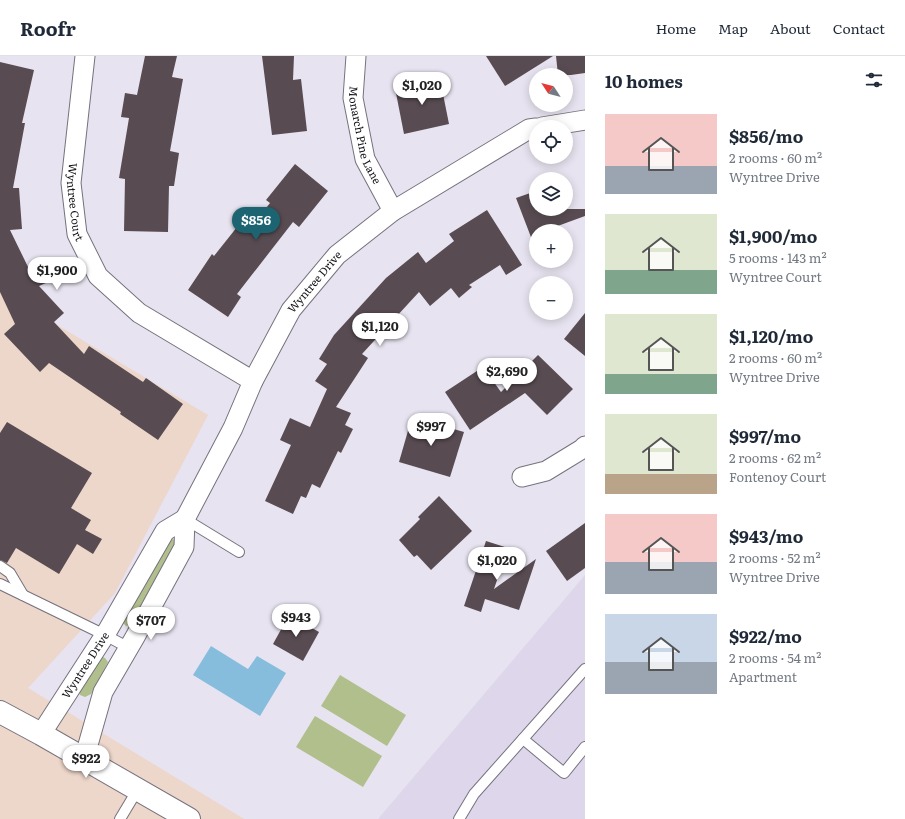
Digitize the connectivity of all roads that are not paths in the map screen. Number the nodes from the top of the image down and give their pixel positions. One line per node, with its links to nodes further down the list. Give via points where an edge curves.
1 (85, 56): 7 (street, Wyntree Court, via 71,183 77,234 98,276 139,313)
2 (356, 56): 6 (street, Monarch Pine Lane, via 353,98 365,159)
3 (585, 120): 4 (street)
4 (573, 122)
5 (529, 129): 6 (street, Wyntree Drive)
6 (393, 211): 7 (street, Wyntree Drive, via 337,255 291,310)
7 (253, 381): 10 (street, Wyntree Drive, via 233,428)
8 (585, 446): 9 (street, via 546,471)
9 (522, 477)
10 (185, 519): 11 (lane); 15 (street, Wyntree Drive, via 166,531); 16 (street, Wyntree Drive, via 184,547)
11 (239, 552)
12 (0, 566): 14 (lane, via 10,573)
13 (0, 584): 14 (lane)
14 (23, 595): 15 (lane)
15 (105, 634): 16 (lane); 19 (street, Wyntree Drive)
16 (129, 648): 22 (street, Wyntree Drive, via 103,692)
17 (585, 669): 20 (lane)
18 (0, 712): 19 (street)
19 (41, 734): 22 (street)
20 (523, 739): 21 (lane, via 564,773); 26 (lane, via 474,794)
21 (585, 747)
22 (84, 759): 23 (street)
23 (138, 789): 24 (lane); 25 (street)
24 (120, 819)
25 (189, 819)
26 (459, 819)

